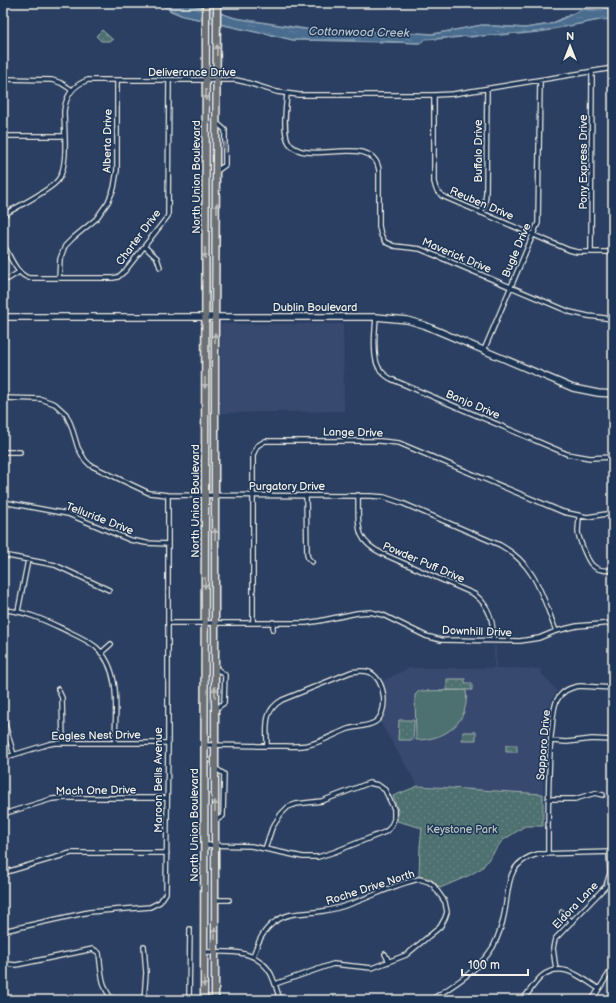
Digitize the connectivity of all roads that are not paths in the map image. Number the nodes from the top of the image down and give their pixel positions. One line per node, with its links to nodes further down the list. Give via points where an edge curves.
1 (206, 3): 8 (main road, North Union Boulevard)
2 (218, 3): 10 (main road, North Union Boulevard, one-way to 2)
3 (613, 68): 4 (street, Deliverance Drive)
4 (592, 72): 9 (street, Deliverance Drive); 24 (street, Pony Express Drive)
5 (3, 79): 12 (street, via 52,80)
6 (117, 80): 7 (street, Deliverance Drive); 12 (street, Deliverance Drive, via 88,80); 28 (street, Alberta Drive, via 114,188 96,219 65,246 60,259)
7 (169, 80): 8 (street, Deliverance Drive); 23 (street, Charter Drive, via 169,212)
8 (206, 80): 10 (street, Deliverance Drive); 31 (main road, North Union Boulevard, one-way to 31)
9 (540, 80): 11 (street, Deliverance Drive); 19 (street, Bugle Drive, via 539,213)
10 (217, 81): 13 (street, Deliverance Drive, via 240,81); 32 (main road, North Union Boulevard, one-way to 10)
11 (487, 89): 14 (street, Deliverance Drive); 17 (street, Buffalo Drive, via 486,193)
12 (72, 90): 16 (street, via 65,106)
13 (287, 94): 14 (street, Deliverance Drive); 20 (street, via 286,134 292,147 305,151 362,152 371,155 377,161 380,230)
14 (434, 96): 17 (street, Reuben Drive, via 436,189 442,196)
15 (3, 136): 16 (street)
16 (64, 136): 18 (street, via 64,166 58,180)
17 (481, 213): 19 (street, Reuben Drive)
18 (3, 215)
19 (533, 235): 24 (street, Reuben Drive, via 569,250); 30 (street, Bugle Drive)
20 (385, 242): 22 (street); 30 (street, Maverick Drive, via 394,246 420,249)
21 (3, 244): 27 (street)
22 (381, 246)
23 (144, 247): 26 (street, via 157,258); 28 (street, Charter Drive, via 118,277)
24 (591, 252): 25 (street, Reuben Drive)
25 (613, 252)
26 (160, 266)
27 (19, 272): 28 (street, Charter Drive, via 29,278); 29 (street)
28 (59, 278)
29 (8, 279)
30 (510, 287): 35 (street, Maverick Drive, via 576,314); 36 (street, Bugle Drive)
31 (205, 316): 32 (main road, Dublin Boulevard); 33 (main road, Dublin Boulevard); 43 (main road, North Union Boulevard, one-way to 43)
32 (215, 316): 34 (main road, Dublin Boulevard); 44 (main road, North Union Boulevard, one-way to 32)
33 (3, 317)
34 (376, 317): 36 (main road, Dublin Boulevard, via 416,322); 41 (street, Banjo Drive, via 377,364 391,379 567,454 590,458)
35 (613, 319)
36 (484, 350): 37 (main road, Dublin Boulevard, via 573,388)
37 (613, 394)
38 (3, 398): 42 (street, Purgatory Drive, via 41,399 55,404 66,414 78,448 90,465 149,493)
39 (3, 452): 40 (street)
40 (20, 452)
41 (613, 457)
42 (168, 495): 43 (street, Purgatory Drive); 51 (street, Maroon Bells Avenue)
43 (204, 495): 44 (street, Purgatory Drive); 63 (main road, North Union Boulevard, one-way to 63)
44 (215, 495): 45 (street, Purgatory Drive); 60 (main road, North Union Boulevard, one-way to 44)
45 (253, 495): 46 (street, Purgatory Drive); 50 (street, Lange Drive, via 253,455 257,446 265,441 387,441 409,447 563,512); 61 (street, Lange Drive)
46 (306, 495): 47 (street, Purgatory Drive); 54 (street, via 307,554)
47 (358, 495): 66 (street, Purgatory Drive, via 384,497 396,501 508,549 534,576); 67 (street, Powder Puff Drive, via 360,530 366,544 474,594 488,610 494,628)
48 (3, 502): 51 (street, Telluride Drive, via 68,514 130,540)
49 (613, 513): 50 (street, Lange Drive)
50 (580, 516): 55 (street, via 579,536 592,565 601,570)
51 (168, 544): 59 (street, Maroon Bells Avenue)
52 (3, 555): 53 (street)
53 (28, 560): 56 (street, via 55,565); 58 (street)
54 (312, 562)
55 (613, 570)
56 (109, 590)
57 (3, 610): 58 (street)
58 (18, 611): 69 (street, via 84,639)
59 (168, 622): 63 (street, Downhill Drive); 79 (street, Maroon Bells Avenue)
60 (216, 622): 61 (street, Downhill Drive); 63 (street, Downhill Drive); 70 (main road, North Union Boulevard)
61 (253, 622): 62 (street, Downhill Drive)
62 (273, 622): 65 (street); 67 (street, Downhill Drive, via 312,622 370,612 383,615 436,639)
63 (205, 623): 80 (main road, North Union Boulevard)
64 (613, 623): 66 (street, Downhill Drive, via 577,626)
65 (273, 630)
66 (556, 631): 67 (street, Downhill Drive, via 525,641)
67 (493, 641)
68 (111, 644): 69 (street)
69 (101, 653): 78 (street, via 109,666 115,685)
70 (215, 667): 73 (main road, North Union Boulevard, one-way to 70); 73 (street, via 225,675 224,703)
71 (613, 688): 76 (street, Sapporo Drive, via 580,686 565,691 555,705)
72 (58, 689): 77 (street, via 62,698)
73 (215, 709): 81 (main road, North Union Boulevard)
74 (3, 718): 83 (street)
75 (613, 740): 76 (street)
76 (551, 741): 87 (street, Sapporo Drive)
77 (62, 743): 78 (street, Eagles Nest Drive); 83 (street, Eagles Nest Drive, via 49,744)
78 (115, 743): 79 (street, Eagles Nest Drive)
79 (168, 743): 86 (street, Maroon Bells Avenue)
80 (204, 745): 81 (street); 89 (main road, North Union Boulevard)
81 (215, 745): 82 (street); 90 (main road, North Union Boulevard, one-way to 81)
82 (267, 746): 82 (street, via 308,745 348,729 373,723 380,718 384,707 380,682 369,672 351,672 282,700 273,706 269,714)
83 (14, 755): 84 (street, Eagles Nest Drive)
84 (3, 758)
85 (603, 795): 87 (street, via 594,793 575,799)
86 (167, 798): 88 (street, Mach One Drive, via 58,798); 93 (street, Maroon Bells Avenue)
87 (548, 799): 94 (street, Sapporo Drive)
88 (3, 814)
89 (204, 845): 90 (street); 103 (main road, North Union Boulevard)
90 (216, 845): 91 (street, via 246,845); 96 (main road, North Union Boulevard)
91 (266, 849): 91 (street, via 312,858 325,856 389,829 395,814 393,805 386,790 374,783 322,801 292,805 285,810 272,828)
92 (611, 852): 94 (street); 99 (street, Eldora Lane, via 610,873 606,886)
93 (167, 853): 95 (street, via 71,853); 101 (street, Maroon Bells Avenue, via 166,893 156,905 84,913)
94 (548, 854): 119 (street, via 532,856 516,867 509,882 502,923 492,947 473,970)
95 (3, 873)
96 (216, 900): 97 (street); 104 (main road, North Union Boulevard, one-way to 96)
97 (229, 900)
98 (562, 912): 99 (street)
99 (572, 922): 110 (street, Eldora Lane, via 558,935 554,944)
100 (190, 929): 115 (street)
101 (3, 931)
102 (144, 946): 114 (street)
103 (204, 952): 104 (street); 116 (main road, North Union Boulevard, one-way to 116)
104 (215, 952): 106 (street, via 239,952); 117 (main road, North Union Boulevard)
105 (385, 954): 107 (street)
106 (253, 956): 107 (street, Roche Drive North, via 267,928 288,915 338,908 419,879 429,882 445,902 446,918 440,927 406,954); 111 (street, via 265,966)
107 (389, 962): 111 (street, via 372,968 333,964)
108 (6, 964): 113 (street, via 16,965 94,949 99,953 104,987)
109 (613, 967): 112 (street)
110 (556, 970): 112 (street, via 571,971); 120 (street, via 542,976)
111 (275, 984): 118 (street)
112 (599, 988): 121 (street)
113 (113, 1000)
114 (144, 1000)
115 (189, 1000)
116 (204, 1000)
117 (215, 1000)
118 (280, 1000)
119 (431, 1000)
120 (522, 1000)
121 (592, 1000)

